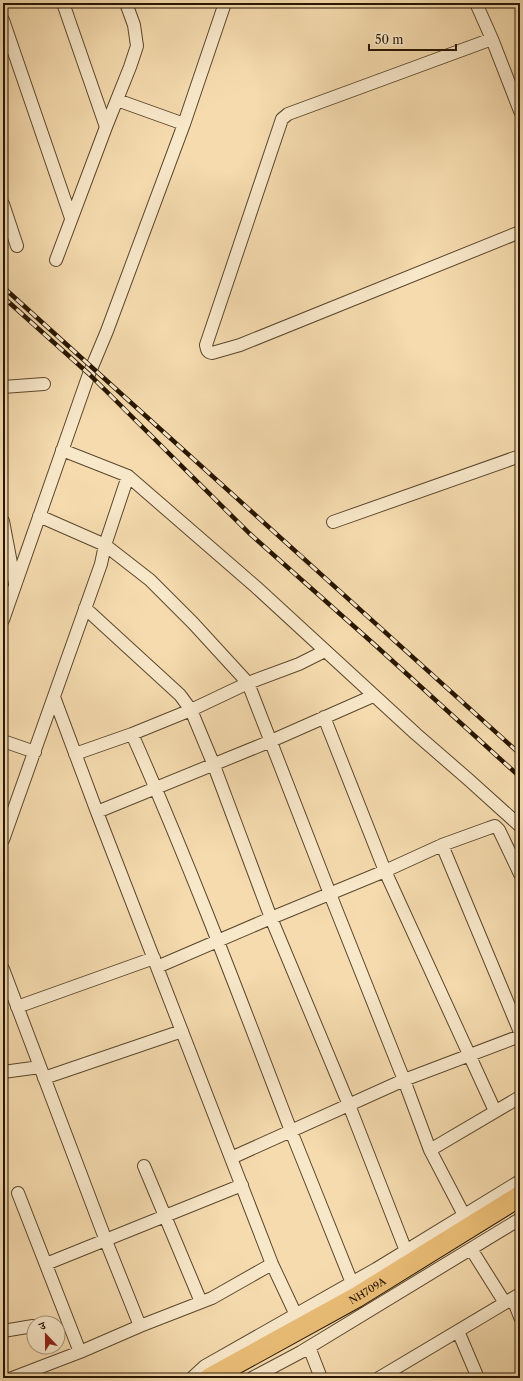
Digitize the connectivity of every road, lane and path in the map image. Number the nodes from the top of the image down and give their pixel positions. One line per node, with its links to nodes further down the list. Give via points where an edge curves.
1 (63, 3): 10 (street)
2 (126, 3): 7 (street, via 134,25 137,46)
3 (225, 3): 9 (street)
4 (476, 3): 6 (street)
5 (3, 20): 12 (street)
6 (492, 39): 8 (street); 13 (street, via 288,114 282,119 206,345 207,350 212,353 240,345)
7 (117, 100): 9 (street); 10 (street)
8 (520, 111)
9 (184, 124): 18 (street)
10 (106, 127): 12 (street)
11 (3, 204): 14 (street)
12 (71, 218): 15 (street)
13 (520, 232)
14 (17, 246)
15 (56, 260)
16 (44, 384): 17 (street)
17 (3, 387)
18 (62, 450): 20 (street); 21 (street)
19 (520, 456): 23 (street)
20 (128, 476): 24 (street); 28 (street, via 256,587)
21 (39, 516): 24 (street); 25 (street)
22 (3, 521): 25 (street)
23 (333, 522)
24 (105, 545): 26 (street); 29 (street, via 150,580)
25 (12, 565): 27 (street, via 15,584)
26 (85, 608): 31 (street); 32 (street, via 180,695)
27 (3, 620)
28 (325, 651): 29 (street); 30 (street)
29 (248, 683): 32 (street); 36 (street)
30 (373, 696): 33 (street); 42 (street)
31 (54, 697): 37 (street); 38 (street)
32 (192, 710): 34 (street); 39 (street)
33 (324, 717): 36 (street); 45 (street)
34 (132, 734): 38 (street); 40 (street)
35 (3, 741): 37 (street)
36 (271, 741): 39 (street); 47 (street)
37 (34, 752): 43 (street)
38 (75, 754): 41 (street)
39 (213, 763): 40 (street); 48 (street)
40 (156, 788): 41 (street); 49 (street)
41 (97, 812): 50 (street)
42 (520, 826)
43 (3, 840)
44 (442, 845): 45 (street); 46 (street, via 495,826); 54 (street)
45 (385, 871): 47 (street); 56 (street)
46 (520, 874)
47 (330, 894): 48 (street); 59 (street)
48 (271, 918): 49 (street); 61 (street)
49 (218, 941): 50 (street); 63 (street)
50 (156, 962): 52 (street); 53 (street)
51 (3, 969): 52 (street)
52 (17, 1007): 58 (street)
53 (182, 1030): 58 (street); 65 (street)
54 (520, 1032)
55 (520, 1036): 56 (street)
56 (470, 1056): 59 (street); 62 (street)
57 (3, 1072): 58 (street)
58 (42, 1073): 74 (street)
59 (404, 1080): 61 (street); 64 (street)
60 (520, 1097): 62 (street)
61 (350, 1105): 63 (street); 76 (street)
62 (495, 1111): 64 (street)
63 (291, 1132): 65 (street); 79 (street)
64 (430, 1150): 71 (street)
65 (231, 1158): 68 (street)
66 (144, 1166): 72 (street)
67 (520, 1181): 71 (street)
68 (242, 1185): 72 (street); 78 (street)
69 (18, 1193): 77 (street)
70 (520, 1196): 92 (highway, NH709A, via 357,1297)
71 (464, 1215): 76 (street)
72 (166, 1216): 74 (street); 81 (street)
73 (520, 1219): 75 (street)
74 (106, 1240): 77 (street); 84 (street)
75 (471, 1249): 80 (street); 88 (street)
76 (406, 1251): 79 (street)
77 (46, 1264): 89 (street)
78 (272, 1264): 81 (street); 82 (street)
79 (352, 1283): 82 (street)
80 (513, 1299): 83 (street); 87 (street)
81 (201, 1302): 84 (street)
82 (296, 1315): 91 (street, via 205,1366)
83 (520, 1316)
84 (140, 1326): 89 (street)
85 (26, 1327): 86 (street)
86 (3, 1331)
87 (458, 1331): 95 (street); 96 (street)
88 (309, 1347): 93 (street); 94 (street)
89 (80, 1352): 90 (street)
90 (12, 1378)
91 (192, 1378)
92 (210, 1378)
93 (252, 1378)
94 (321, 1378)
95 (379, 1378)
96 (478, 1378)

